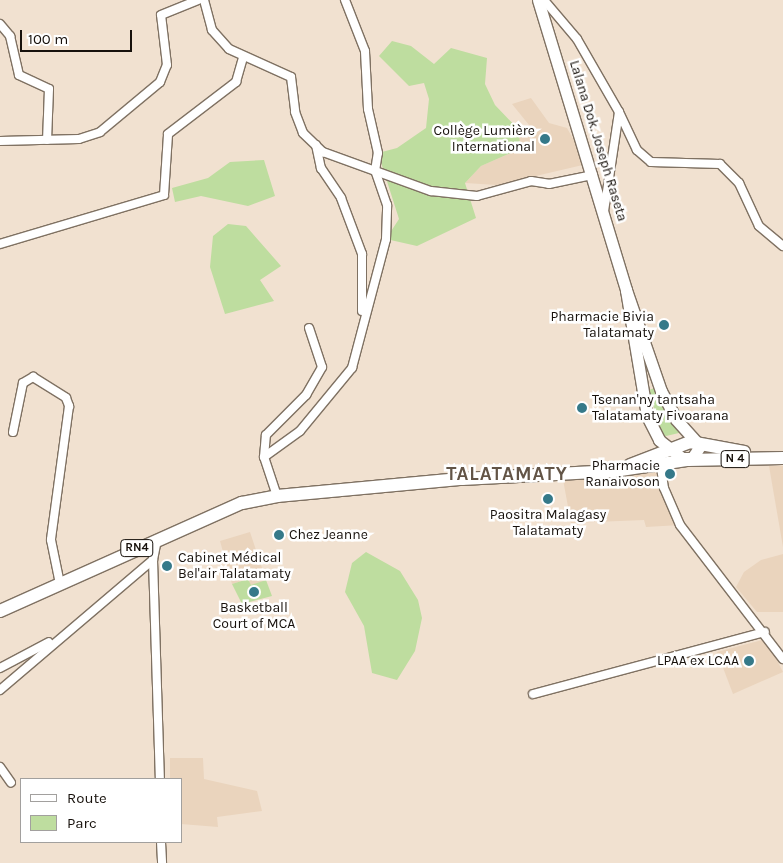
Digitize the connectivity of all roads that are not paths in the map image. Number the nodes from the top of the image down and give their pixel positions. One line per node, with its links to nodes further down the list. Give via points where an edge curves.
1 (198, 0): 9 (street, via 161,14 167,65 160,82 100,132 79,139)
2 (204, 0): 7 (street, via 212,30)
3 (346, 0): 12 (street, via 365,51 368,109 378,153)
4 (538, 0): 13 (main road, Lalana Dok. Joseph Raseta)
5 (544, 0): 8 (street, via 577,39)
6 (0, 24): 9 (street, via 10,36 18,75 49,89)
7 (243, 57): 11 (street, via 291,77 295,112 303,133); 15 (street, via 236,82 168,134 164,195)
8 (619, 112): 14 (street); 16 (street, via 638,150 651,162 720,164 739,183 759,226)
9 (47, 140): 10 (street)
10 (0, 141)
11 (316, 145): 12 (street, via 357,167); 18 (street, via 321,168 341,198 362,254)
12 (375, 171): 13 (street, via 431,191 477,196 531,181 549,184); 18 (street, via 387,205 386,239)
13 (593, 175): 14 (main road, Lalana Dok. Joseph Raseta)
14 (604, 211): 17 (main road, Lalana Dok. Joseph Raseta)
15 (0, 244)
16 (783, 246)
17 (626, 290): 20 (main road); 21 (main road)
18 (363, 315): 26 (street, via 352,368 300,432)
19 (309, 328): 26 (street, via 322,367 306,395 266,434)
20 (658, 381): 21 (main road); 23 (main road, via 676,419)
21 (641, 389): 25 (main road, via 647,416)
22 (13, 432): 32 (street, via 23,383 32,377 53,385 66,398 69,406 51,540)
23 (698, 443): 24 (main road, N 4, via 724,450); 25 (main road, N 4); 28 (main road, via 698,452)
24 (783, 451)
25 (662, 452): 28 (main road, N 4); 28 (main road); 29 (main road, N 4, via 614,471 462,479); 34 (street, via 680,525)
26 (264, 457): 29 (street)
27 (783, 458): 28 (main road, N 4)
28 (688, 460)
29 (278, 496): 30 (main road, RN4, via 242,503)
30 (157, 539): 31 (street); 32 (main road, RN4)
31 (153, 560): 35 (street); 41 (street)
32 (60, 584): 33 (main road, RN4)
33 (0, 611)
34 (765, 632): 36 (street); 39 (street)
35 (60, 636): 37 (street); 38 (street)
36 (783, 658)
37 (0, 668)
38 (0, 690)
39 (533, 694)
40 (0, 767): 42 (street)
41 (160, 778)
42 (11, 783)
43 (161, 843): 44 (street)
44 (162, 863)

